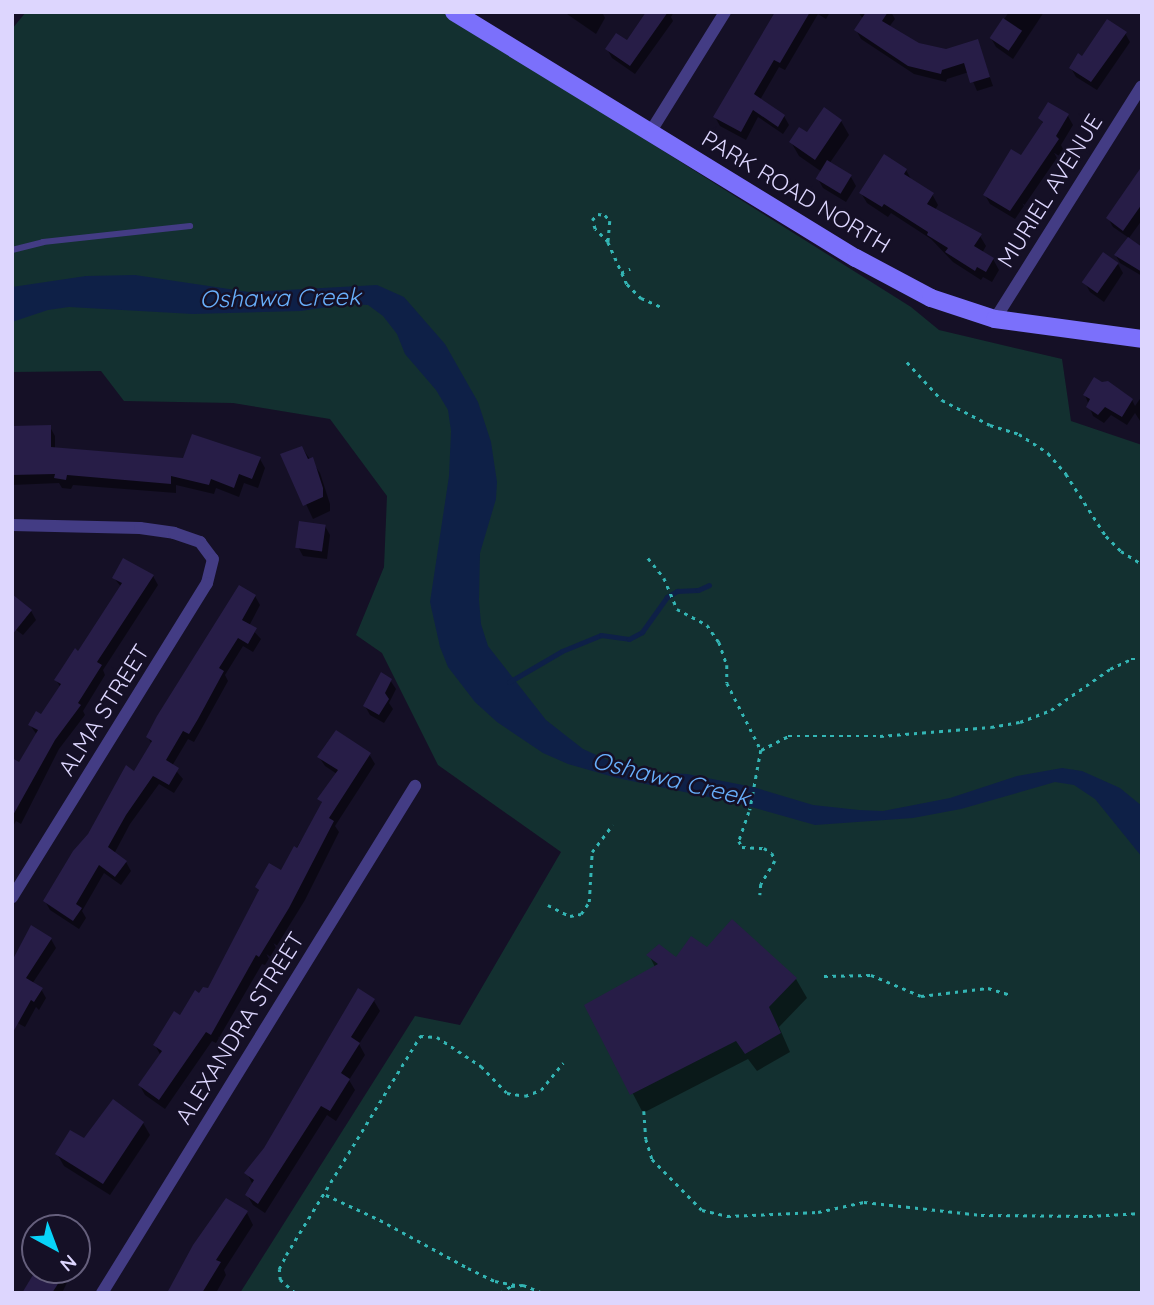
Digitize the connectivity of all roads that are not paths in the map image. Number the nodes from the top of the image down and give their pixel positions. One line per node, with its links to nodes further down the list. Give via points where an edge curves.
1 (725, 12): 4 (street)
2 (462, 14): 4 (main road, PARK ROAD NORTH)
3 (1142, 86): 7 (street, MURIEL AVENUE)
4 (650, 131): 7 (main road, PARK ROAD NORTH, via 905,286)
5 (190, 226): 6 (lane, via 43,242)
6 (12, 250)
7 (995, 319): 8 (main road, PARK ROAD NORTH)
8 (1142, 339)
9 (12, 525): 11 (street, ALMA STREET, via 140,528 200,542 213,559 207,583)
10 (415, 786): 12 (street, ALEXANDRA STREET)
11 (12, 898)
12 (102, 1293)

